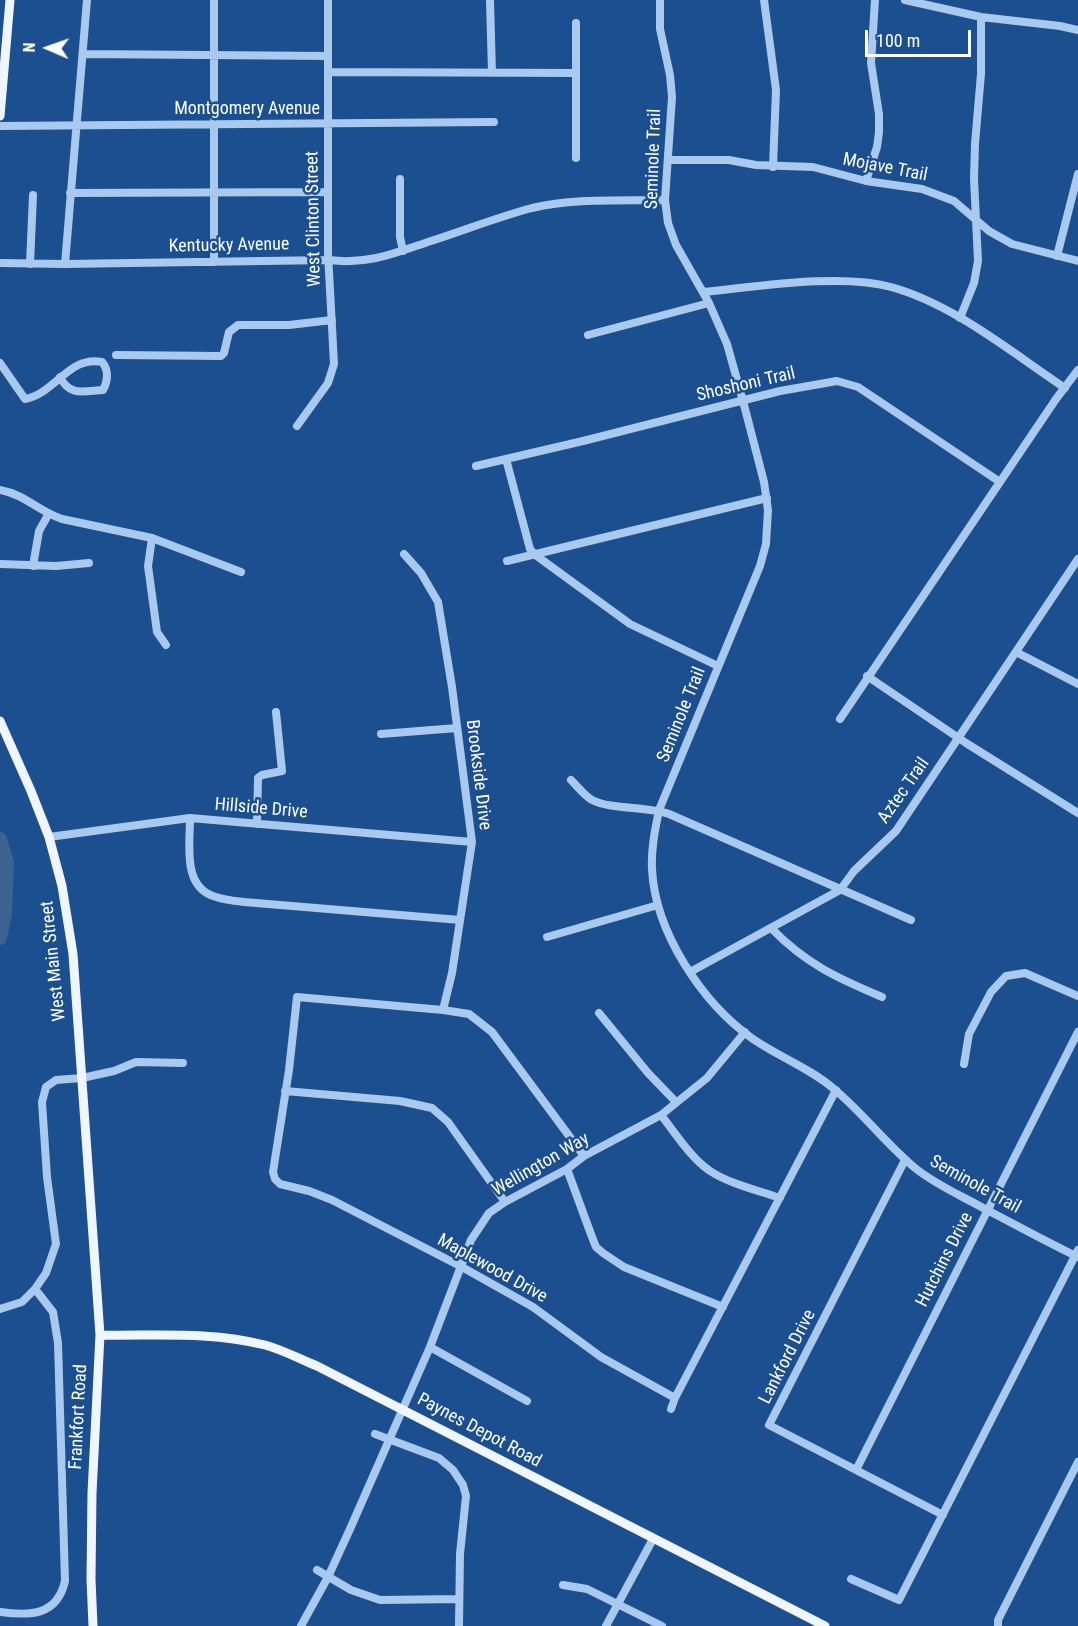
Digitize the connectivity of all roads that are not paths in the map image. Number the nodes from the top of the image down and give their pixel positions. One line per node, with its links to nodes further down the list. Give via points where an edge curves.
1 (10, 0): 13 (main road)
2 (87, 0): 14 (street)
3 (214, 0): 15 (street)
4 (328, 0): 16 (street, West Clinton Street)
5 (490, 0): 18 (street)
6 (660, 0): 27 (street, Seminole Trail, via 660,29 672,97)
7 (764, 0): 28 (street, via 776,90)
8 (875, 0): 31 (street, via 870,63 879,132)
9 (905, 0): 10 (street)
10 (981, 17): 12 (street); 37 (street)
11 (576, 23): 19 (street)
12 (1078, 30)
13 (3, 41): 20 (main road)
14 (84, 54): 15 (street); 24 (street)
15 (214, 54): 16 (street); 23 (street)
16 (328, 56): 17 (street, West Clinton Street)
17 (328, 72): 18 (street); 22 (street, West Clinton Street)
18 (492, 73): 19 (street)
19 (576, 73): 26 (street)
20 (0, 116)
21 (494, 122): 22 (street, Montgomery Avenue)
22 (328, 123): 23 (street, Montgomery Avenue); 33 (street, West Clinton Street)
23 (214, 124): 24 (street, Montgomery Avenue); 32 (street)
24 (77, 125): 25 (street, Montgomery Avenue); 34 (street)
25 (0, 126)
26 (576, 158)
27 (669, 160): 28 (street, Mojave Trail, via 729,160); 36 (street, Seminole Trail)
28 (773, 167): 31 (street, Mojave Trail, via 813,167)
29 (1078, 174): 39 (street)
30 (400, 179): 38 (street)
31 (866, 181): 37 (street, Mojave Trail, via 938,194 954,201)
32 (214, 192): 33 (street); 34 (street); 42 (street)
33 (328, 192): 40 (street, West Clinton Street)
34 (70, 193): 45 (street)
35 (33, 195): 44 (street)
36 (665, 200): 38 (street, Kentucky Avenue, via 548,205); 46 (street, Seminole Trail, via 676,245)
37 (976, 220): 39 (street, Mojave Trail, via 1012,244); 48 (street, via 977,271)
38 (403, 251): 40 (street, Kentucky Avenue, via 349,263)
39 (1057, 256): 41 (street, Mojave Trail)
40 (329, 260): 42 (street, Kentucky Avenue); 49 (street, West Clinton Street)
41 (1078, 261)
42 (214, 262): 45 (street, Kentucky Avenue)
43 (0, 263): 44 (street, Kentucky Avenue)
44 (30, 264): 45 (street, Kentucky Avenue)
45 (65, 264)
46 (703, 292): 47 (street, Seminole Trail); 48 (street, via 856,282 913,294)
47 (709, 303): 50 (street); 56 (street, Seminole Trail, via 727,344)
48 (960, 318): 55 (street)
49 (332, 320): 51 (street, via 238,325 229,332 221,356); 57 (street, West Clinton Street, via 333,372)
50 (588, 335)
51 (116, 355)
52 (0, 363): 54 (street, via 25,399)
53 (1078, 370): 55 (street)
54 (60, 378): 54 (street, via 85,361 102,362 106,367 107,383 103,390 70,391)
55 (1065, 388): 60 (street)
56 (743, 401): 58 (street, Shoshoni Trail); 60 (street, Shoshoni Trail, via 837,381 848,383); 62 (street, Seminole Trail)
57 (297, 426)
58 (506, 459): 59 (street, Shoshoni Trail); 66 (street)
59 (476, 466)
60 (1000, 482): 76 (street)
61 (0, 490): 63 (street, via 20,495)
62 (767, 498): 66 (street); 75 (street, Seminole Trail, via 768,526 760,566)
63 (48, 514): 64 (street); 71 (street, via 39,531)
64 (152, 538): 72 (street); 73 (street, via 148,566 152,599 157,632)
65 (404, 554): 81 (street, Brookside Drive, via 438,602)
66 (534, 554): 67 (street); 75 (street, via 630,624)
67 (507, 561)
68 (89, 563): 71 (street)
69 (1077, 563): 74 (street, Aztec Trail)
70 (0, 564): 71 (street)
71 (33, 566)
72 (241, 572)
73 (166, 645)
74 (1016, 652): 77 (street); 83 (street, Aztec Trail)
75 (718, 666): 85 (street, Seminole Trail)
76 (867, 676): 79 (street); 83 (street)
77 (1078, 684)
78 (276, 712): 88 (street, via 282,771 258,778)
79 (840, 719)
80 (0, 721): 89 (main road, West Main Street)
81 (457, 728): 82 (street); 90 (street, Brookside Drive)
82 (381, 734)
83 (959, 738): 86 (street); 91 (street, Aztec Trail, via 896,831)
84 (571, 780): 85 (street, via 599,802)
85 (659, 810): 91 (street); 92 (street, Seminole Trail, via 651,853)
86 (1078, 813)
87 (190, 818): 88 (street, Hillside Drive); 89 (street, Hillside Drive); 93 (street, via 193,879 200,889 214,897)
88 (257, 824): 90 (street, Hillside Drive)
89 (49, 837): 106 (main road, West Main Street, via 70,930)
90 (472, 842): 93 (street, Brookside Drive)
91 (840, 890): 94 (street); 95 (street, Aztec Trail)
92 (658, 904): 96 (street); 97 (street, Seminole Trail)
93 (460, 920): 100 (street, Brookside Drive)
94 (911, 920)
95 (771, 928): 97 (street, Aztec Trail); 99 (street, via 810,963)
96 (547, 937)
97 (690, 972): 102 (street, Seminole Trail, via 715,1006)
98 (1078, 996): 105 (street, via 1025,973 1006,976 991,992 969,1034)
99 (882, 997)
100 (443, 1010): 108 (street, via 297,997); 111 (street, via 469,1014 492,1032)
101 (599, 1013): 109 (street, via 640,1065)
102 (745, 1032): 107 (street, Seminole Trail); 109 (street, Wellington Way, via 707,1078)
103 (1078, 1032): 117 (street, Hutchins Drive)
104 (183, 1063): 106 (street, via 136,1062)
105 (964, 1064)
106 (82, 1078): 116 (main road, West Main Street); 120 (street, via 56,1080 46,1087 42,1102 56,1244)
107 (836, 1090): 112 (street, Seminole Trail); 114 (street)
108 (285, 1091): 115 (street, via 399,1101 432,1108 448,1122); 119 (street, Maplewood Drive, via 273,1172 280,1184 332,1200)
109 (676, 1102): 110 (street, Wellington Way)
110 (661, 1115): 111 (street, Wellington Way); 114 (street, via 689,1152 711,1171)
111 (584, 1156): 113 (street, Wellington Way)
112 (905, 1160): 117 (street, Seminole Trail, via 938,1184); 132 (street, Lankford Drive, via 769,1425)
113 (567, 1169): 115 (street, Wellington Way); 121 (street, via 596,1247 624,1267)
114 (780, 1198): 121 (street)
115 (505, 1202): 119 (street, Wellington Way, via 489,1214 471,1240)
116 (92, 1209): 123 (main road, Frankfort Road)
117 (988, 1210): 118 (street, Seminole Trail); 132 (street, Hutchins Drive)
118 (1077, 1254): 133 (street)
119 (462, 1267): 124 (street, Wellington Way); 125 (street, Maplewood Drive, via 533,1307 601,1357)
120 (35, 1289): 122 (street, via 22,1302); 141 (street, via 53,1312 58,1343 65,1581 59,1597 45,1611)
121 (723, 1307): 125 (street)
122 (0, 1309)
123 (100, 1335): 127 (main road, Paynes Depot Road, via 206,1335 265,1345 317,1366); 142 (main road, Frankfort Road, via 92,1493)
124 (430, 1347): 126 (street); 127 (street, Wellington Way)
125 (675, 1398): 128 (street)
126 (527, 1401)
127 (401, 1409): 130 (street, Wellington Way); 134 (main road, Paynes Depot Road)
128 (671, 1409)
129 (375, 1434): 130 (street)
130 (388, 1439): 136 (street, Wellington Way); 139 (street, via 439,1458 463,1485 466,1502)
131 (1078, 1462): 148 (street)
132 (856, 1470): 133 (street, Lankford Drive)
133 (943, 1515): 137 (street, via 899,1600)
134 (653, 1539): 140 (street); 147 (main road, Paynes Depot Road)
135 (317, 1570): 136 (street)
136 (328, 1577): 139 (street, via 380,1600); 143 (street, Wellington Way)
137 (852, 1579)
138 (563, 1585): 140 (street, via 587,1589)
139 (459, 1599): 144 (street)
140 (617, 1604): 145 (street); 146 (street)
141 (0, 1612)
142 (93, 1626)
143 (301, 1626)
144 (459, 1626)
145 (606, 1626)
146 (663, 1626)
147 (825, 1626)
148 (998, 1626)

